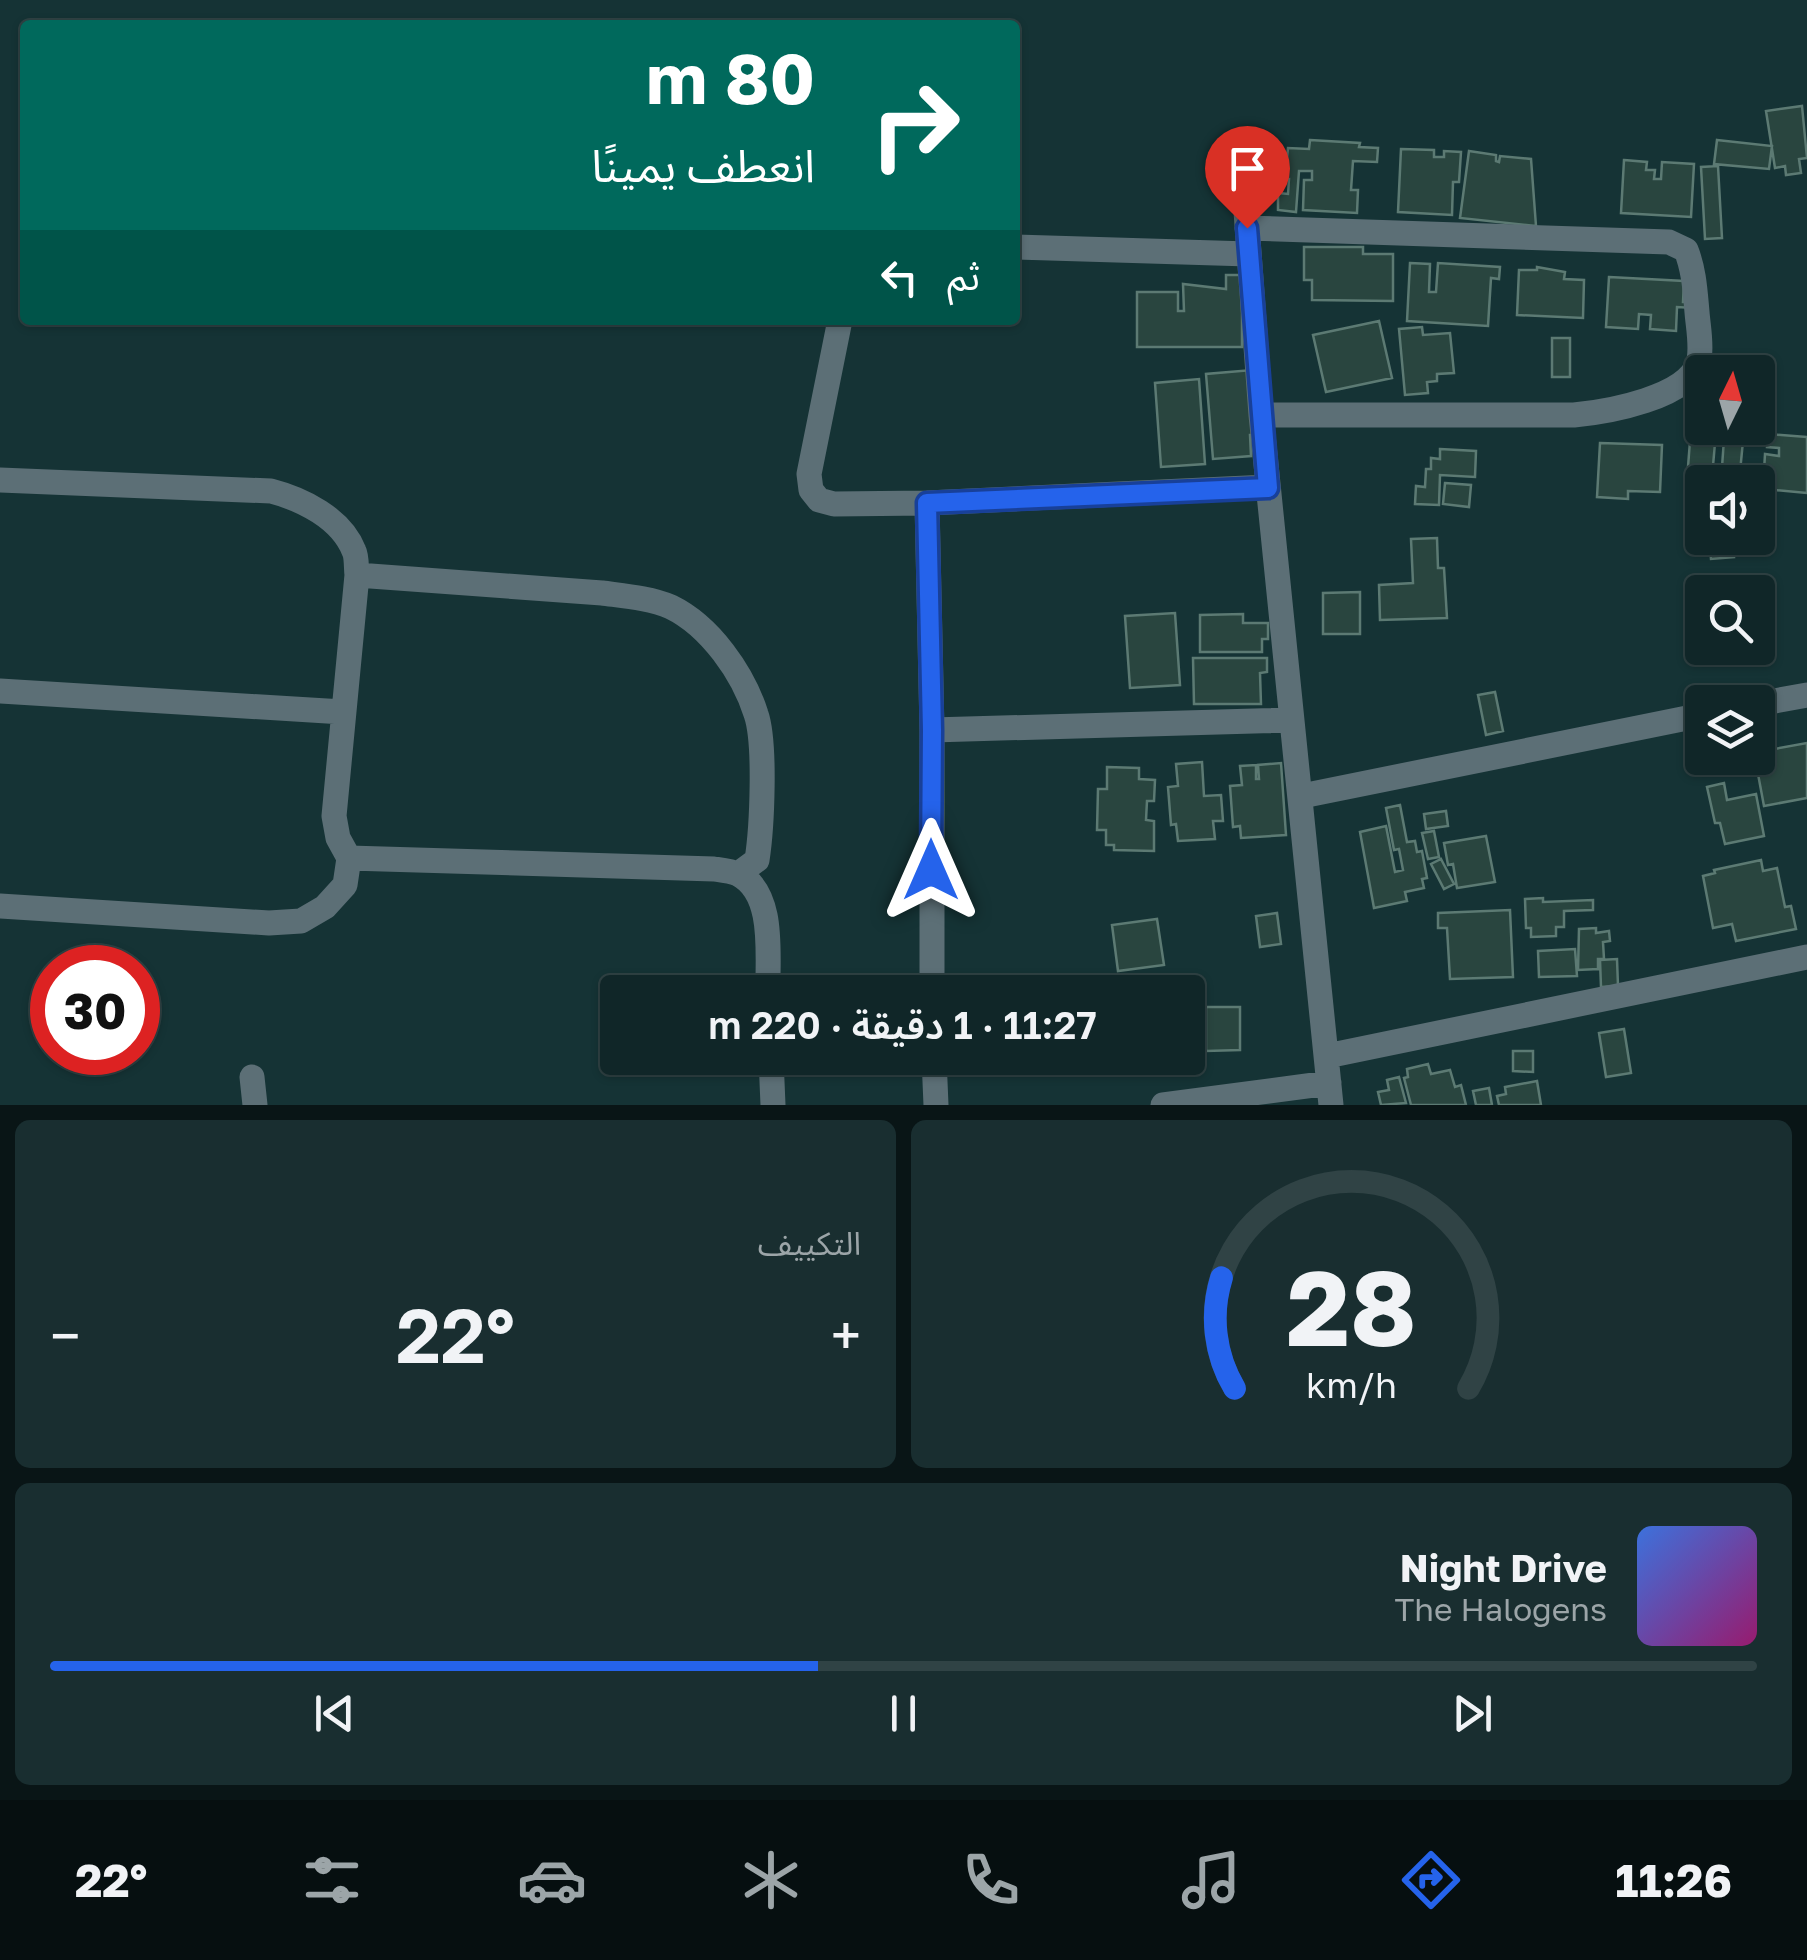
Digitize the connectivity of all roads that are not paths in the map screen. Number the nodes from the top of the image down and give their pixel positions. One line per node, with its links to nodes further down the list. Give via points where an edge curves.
1 (1245, 198): 2 (street)
2 (1248, 241): 3 (street); 5 (street); 5 (street, via 1669,242 1686,250 1693,266 1698,333 1698,362 1686,379 1612,412)
3 (1020, 248)
4 (839, 325): 8 (street, via 809,474 812,490 834,504)
5 (1260, 415): 7 (street)
6 (0, 480): 9 (street, via 272,491 300,498 338,529 354,551)
7 (1268, 488): 8 (street); 15 (street)
8 (927, 503): 16 (street)
9 (357, 575): 13 (street); 19 (street, via 640,598 670,608 710,635 757,715 761,836 756,860)
10 (0, 691): 13 (street)
11 (1807, 695): 12 (street)
12 (1775, 701)
13 (343, 712): 18 (street, via 334,816)
14 (1685, 718): 17 (street)
15 (1291, 720): 16 (street); 17 (street)
16 (932, 730): 23 (street)
17 (1302, 796): 24 (street)
18 (350, 858): 19 (street); 20 (street, via 345,884 325,907 300,921)
19 (738, 874): 22 (street, via 764,910)
20 (0, 906)
21 (1807, 957): 24 (street)
22 (767, 975)
23 (932, 975)
24 (1326, 1056): 28 (street)
25 (772, 1075): 30 (street)
26 (935, 1075): 31 (street)
27 (252, 1076): 29 (street)
28 (1330, 1094): 32 (street)
29 (254, 1105)
30 (773, 1105)
31 (936, 1105)
32 (1164, 1105)

